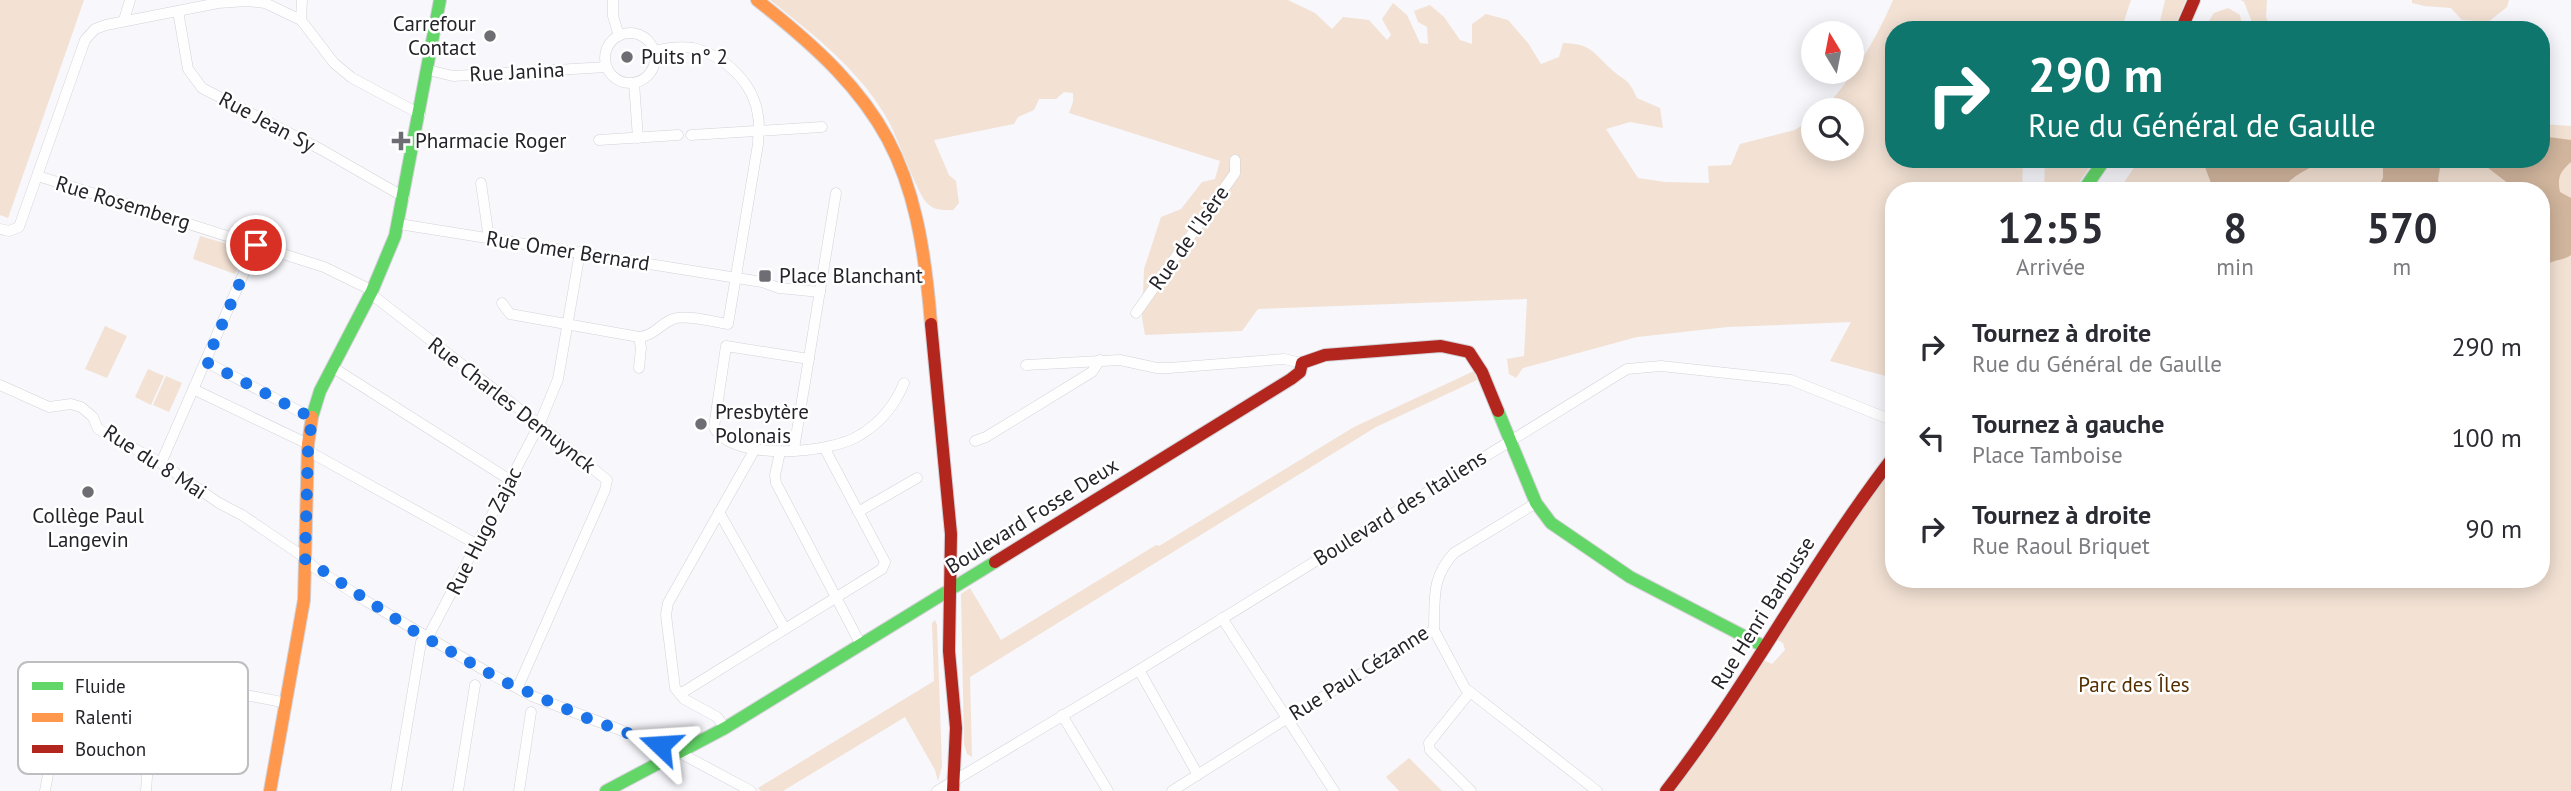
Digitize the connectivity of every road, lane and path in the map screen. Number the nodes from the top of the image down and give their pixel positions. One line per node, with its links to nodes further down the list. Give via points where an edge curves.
1 (130, 0): 8 (street)
2 (302, 0): 9 (street)
3 (440, 0): 14 (street)
4 (613, 0): 11 (street)
5 (757, 0): 69 (street, via 811,42 862,97 891,142 912,191 925,257 944,452)
6 (2194, 0): 10 (street)
7 (178, 11): 8 (street); 9 (street, via 247,1 265,3); 27 (street, Rue Jean Sy, via 188,69 202,88)
8 (124, 20): 24 (street, via 95,29 85,40)
9 (301, 20): 16 (street, via 334,63 352,78)
10 (2186, 21)
11 (619, 36): 12 (street, via 631,33 642,37); 13 (street, via 607,49)
12 (654, 51): 15 (street, via 650,73); 18 (street, via 694,48 729,65 755,103)
13 (607, 67): 14 (street, Rue Janina, via 453,76); 15 (street, via 618,80)
14 (428, 71): 16 (street)
15 (634, 83): 21 (street)
16 (420, 114): 27 (street)
17 (822, 127): 18 (street)
18 (758, 132): 20 (street); 33 (street)
19 (678, 135): 21 (street)
20 (691, 135)
21 (638, 138): 22 (street)
22 (599, 140)
23 (1236, 160): 37 (street, Rue de l'Isère, via 1235,173)
24 (38, 176): 29 (street, via 19,227); 31 (street, Rue Rosemberg)
25 (481, 183): 30 (street)
26 (836, 192): 35 (street)
27 (404, 197): 28 (street)
28 (399, 223): 30 (street, Rue Omer Bernard); 34 (street, via 387,258)
29 (0, 229)
30 (489, 239): 32 (street, Rue Omer Bernard)
31 (256, 245): 34 (street, Rue Rosemberg, via 324,267); 42 (street)
32 (580, 252): 33 (street, Rue Omer Bernard); 38 (street, Rue Hugo Zajac)
33 (736, 278): 35 (street, Rue Omer Bernard); 39 (street, via 728,324 680,317)
34 (368, 291): 45 (street); 52 (street, Rue Charles Demuynck)
35 (820, 292): 40 (street)
36 (502, 303): 38 (street, via 510,314)
37 (1136, 313)
38 (568, 324): 39 (street); 52 (street, Rue Hugo Zajac, via 558,379)
39 (639, 337): 46 (street)
40 (809, 359): 56 (street, via 726,346 715,429); 57 (street)
41 (1100, 360): 43 (street, via 1157,368 1284,359); 44 (street); 54 (street, via 1092,372)
42 (206, 362): 49 (street); 51 (street)
43 (1302, 363): 53 (street, via 1325,355 1441,346 1469,352); 69 (street, Boulevard Fosse Deux, via 1291,379)
44 (1026, 365)
45 (332, 367): 51 (street); 63 (street)
46 (639, 368)
47 (904, 383): 58 (street, via 898,398 868,429)
48 (0, 384): 60 (street, Rue du 8 Mai, via 49,407 80,407 93,417 98,429)
49 (195, 390): 55 (street); 60 (street)
50 (1885, 417): 53 (street, Boulevard des Italiens, via 1791,380 1649,366 1616,374)
51 (312, 418): 55 (street)
52 (539, 425): 63 (street, Rue Hugo Zajac); 79 (street, Rue Charles Demuynck, via 607,481)
53 (1510, 440): 64 (street); 71 (street, Boulevard des Italiens)
54 (975, 441)
55 (308, 447): 67 (street); 68 (street)
56 (755, 449): 59 (street); 66 (street)
57 (794, 449): 58 (street); 59 (street)
58 (825, 449): 65 (street)
59 (780, 452): 70 (street, via 776,484)
60 (161, 463): 68 (street, Rue du 8 Mai)
61 (1885, 467): 76 (street, Rue Henri Barbusse, via 1846,517)
62 (917, 478): 65 (street)
63 (510, 480): 67 (street, Rue Hugo Zajac)
64 (1536, 503): 73 (street, Rue Paul Cézanne, via 1454,553 1444,564 1435,589); 76 (street, via 1551,523 1630,577)
65 (858, 512): 70 (street, via 885,562 882,569)
66 (719, 513): 72 (street); 81 (street, via 668,603 673,676)
67 (478, 545): 74 (street, Rue Hugo Zajac)
68 (305, 559): 74 (street, Rue du 8 Mai); 83 (street, via 304,600)
69 (949, 589): 75 (street, Boulevard Fosse Deux); 90 (street, via 949,673 957,758)
70 (836, 598): 72 (street); 75 (street)
71 (1222, 618): 77 (street, Boulevard des Italiens); 86 (street)
72 (785, 629): 81 (street)
73 (1434, 630): 80 (street); 86 (street, Rue Paul Cézanne)
74 (428, 637): 79 (street, Rue du 8 Mai); 92 (street, Rue Hugo Zajac, via 421,642)
75 (860, 643): 87 (street, Boulevard Fosse Deux)
76 (1765, 647): 103 (street, Rue Henri Barbusse)
77 (1139, 670): 85 (street, Boulevard des Italiens); 89 (street)
78 (475, 685): 93 (street)
79 (518, 687): 88 (street, Rue du 8 Mai)
80 (1470, 692): 101 (street, via 1429,743 1430,750); 102 (street)
81 (680, 694): 87 (street, via 717,717)
82 (248, 697): 83 (street)
83 (286, 703): 91 (street)
84 (531, 712): 94 (street)
85 (1062, 715): 90 (street, Boulevard des Italiens); 98 (street)
86 (1286, 719): 89 (street, Rue Paul Cézanne); 100 (street)
87 (724, 728): 88 (street, Boulevard Fosse Deux)
88 (680, 753): 95 (street, Boulevard Fosse Deux); 96 (street, Rue du 8 Mai)
89 (1198, 775): 99 (street, Rue Paul Cézanne)
90 (954, 786): 97 (street, Boulevard des Italiens)
91 (270, 791)
92 (396, 791)
93 (458, 791)
94 (519, 791)
95 (606, 791)
96 (751, 791)
97 (937, 791)
98 (1108, 791)
99 (1172, 791)
100 (1334, 791)
101 (1471, 791)
102 (1597, 791)
103 (1666, 791)

